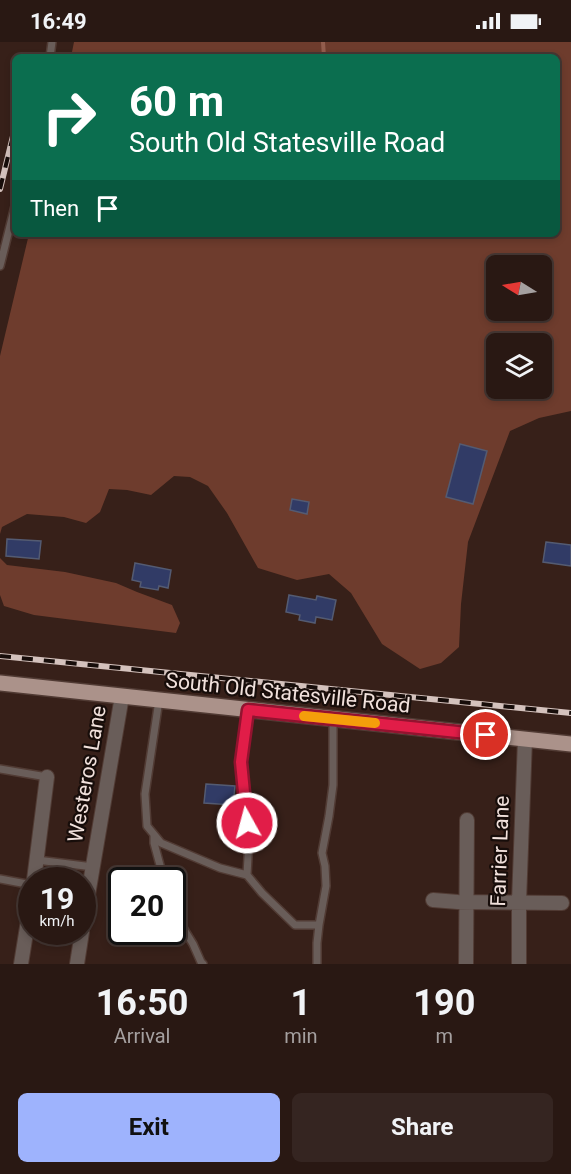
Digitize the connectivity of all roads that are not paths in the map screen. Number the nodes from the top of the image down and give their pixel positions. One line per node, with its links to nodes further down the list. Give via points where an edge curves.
1 (12, 218): 2 (lane)
2 (0, 266)
3 (0, 683): 4 (main road, South Old Statesville Road)
4 (122, 696): 5 (main road, South Old Statesville Road); 16 (street, Westeros Lane)
5 (159, 700): 6 (main road, South Old Statesville Road); 13 (lane, via 145,794 147,826)
6 (248, 710): 7 (main road, South Old Statesville Road); 18 (lane, via 241,762 249,839)
7 (333, 719): 8 (main road, South Old Statesville Road); 25 (lane, via 333,784 322,853 326,886)
8 (525, 739): 9 (main road, South Old Statesville Road); 23 (street, Farrier Lane)
9 (571, 744)
10 (0, 769): 11 (lane)
11 (47, 777): 14 (street)
12 (467, 820): 22 (street)
13 (154, 835): 17 (lane); 18 (lane, via 160,843 198,860)
14 (37, 860): 15 (street); 16 (lane)
15 (36, 867)
16 (93, 867)
17 (160, 867)
18 (247, 875): 25 (lane, via 295,925)
19 (0, 879): 20 (lane)
20 (18, 882)
21 (433, 900): 22 (street)
22 (467, 902): 23 (street); 33 (street)
23 (519, 902): 24 (street); 34 (street, Farrier Lane)
24 (562, 903)
25 (319, 925): 32 (lane)
26 (186, 933): 31 (lane)
27 (24, 945): 29 (street)
28 (80, 945): 30 (street, Westeros Lane)
29 (21, 964)
30 (77, 964)
31 (203, 964)
32 (317, 964)
33 (466, 964)
34 (519, 964)

